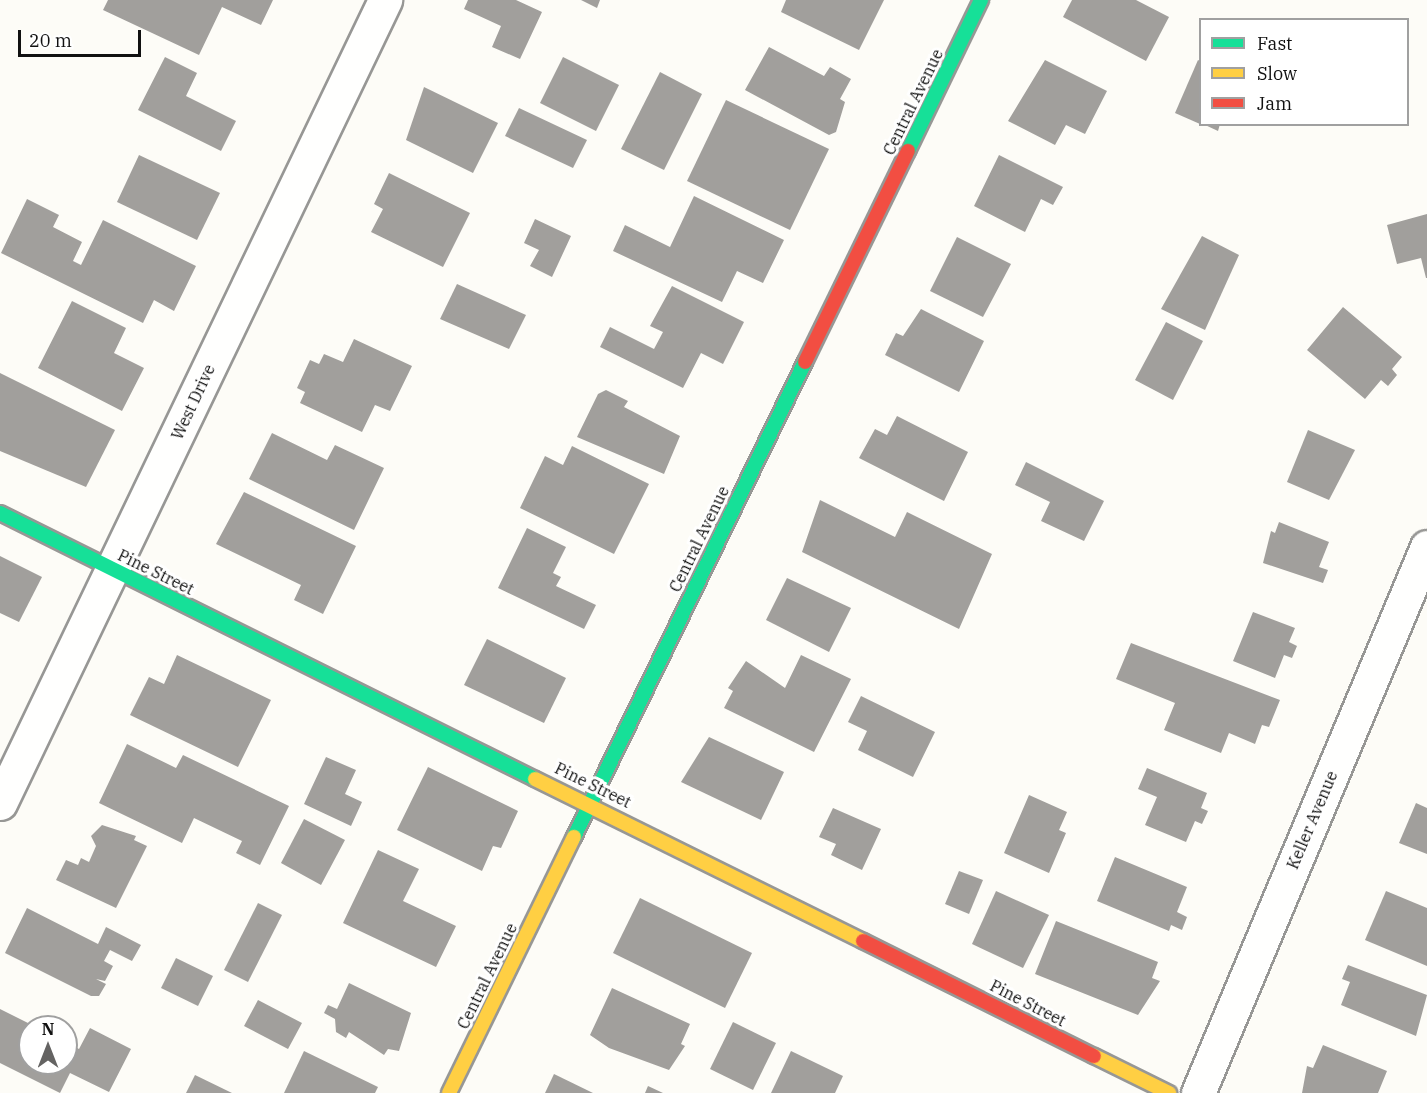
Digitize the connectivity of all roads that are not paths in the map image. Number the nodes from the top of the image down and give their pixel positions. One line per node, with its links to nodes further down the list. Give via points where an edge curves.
1 (385, 0): 5 (street, West Drive)
2 (981, 0): 6 (street, Central Avenue)
3 (0, 513): 5 (street, Pine Street)
4 (1427, 547): 10 (street, Keller Avenue)
5 (113, 569): 6 (street, Pine Street); 7 (street, West Drive)
6 (589, 801): 8 (street, Central Avenue); 9 (street, Pine Street)
7 (0, 802)
8 (449, 1093)
9 (1169, 1093)
10 (1198, 1093)

